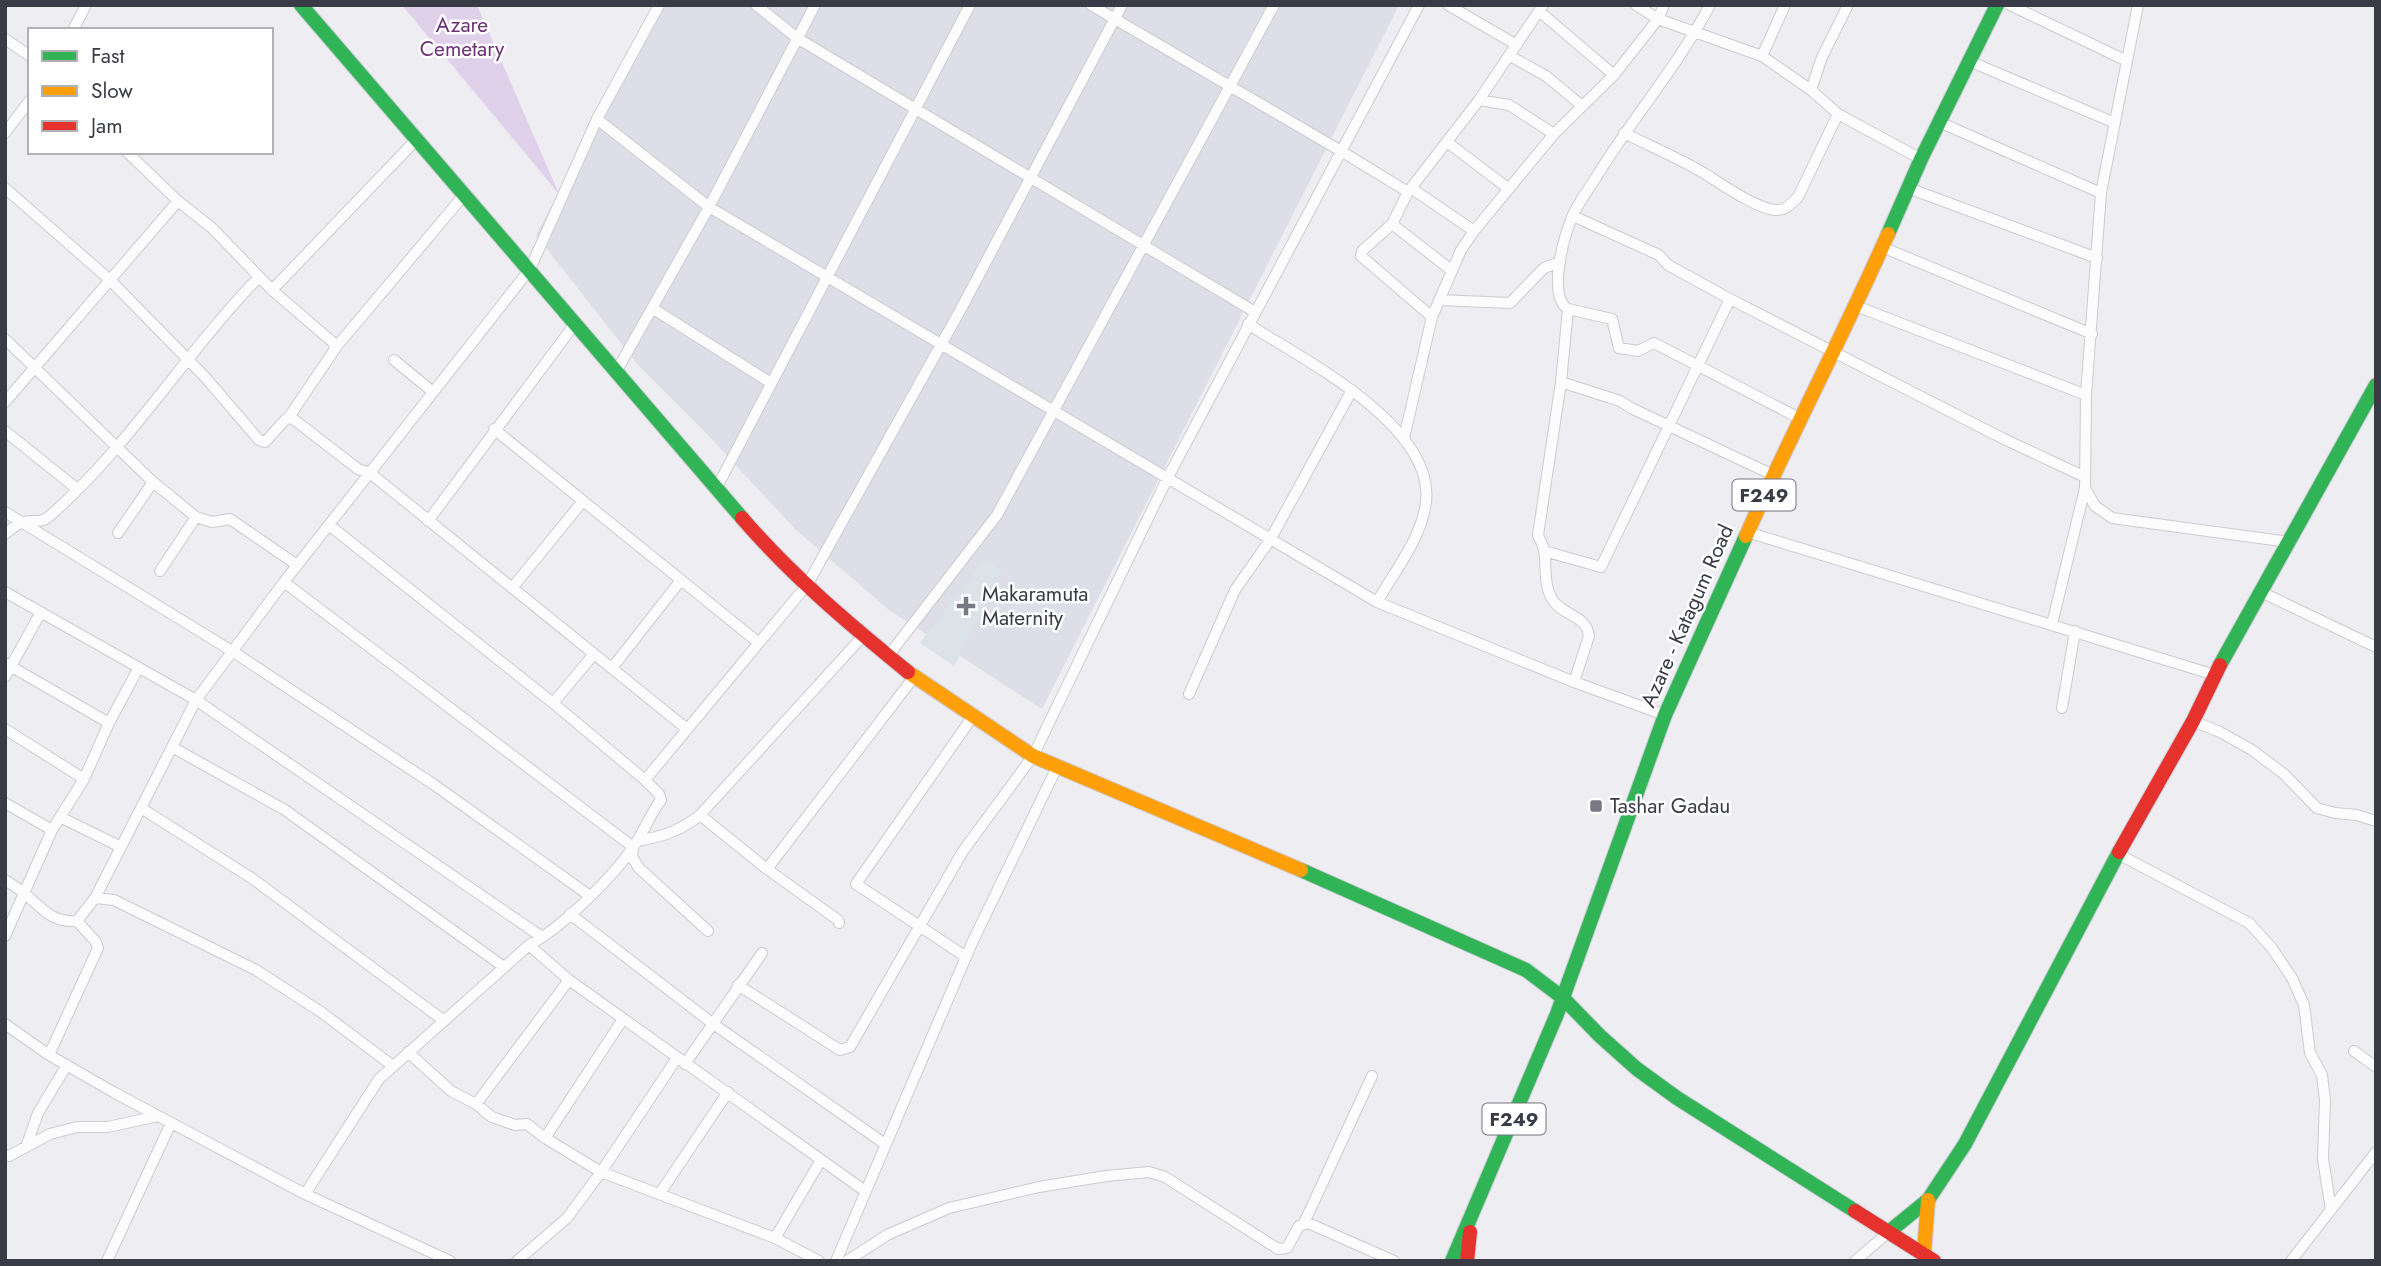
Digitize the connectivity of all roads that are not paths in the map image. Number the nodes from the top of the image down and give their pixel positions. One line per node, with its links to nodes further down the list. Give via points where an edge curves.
1 (86, 5): 23 (street)
2 (301, 5): 47 (street)
3 (659, 5): 41 (street)
4 (755, 5): 25 (street)
5 (815, 5): 25 (street)
6 (970, 5): 39 (street)
7 (1091, 5): 21 (street)
8 (1122, 5): 21 (street)
9 (1274, 5): 34 (street)
10 (1419, 5): 49 (street)
11 (1448, 5): 27 (street)
12 (1636, 5): 22 (street)
13 (1664, 5): 22 (street)
14 (1710, 5): 24 (street)
15 (1785, 5): 30 (street)
16 (1848, 5): 35 (street)
17 (1997, 5): 31 (street, Azare - Katagum Road / F249)
18 (2010, 5): 32 (street)
19 (2138, 5): 32 (street)
20 (1541, 8): 27 (street); 33 (street)
21 (1115, 19): 34 (street); 52 (street)
22 (1658, 19): 24 (street); 33 (street)
23 (74, 28)
24 (1697, 32): 30 (street); 45 (street)
25 (797, 38): 39 (street); 60 (street)
26 (5, 39): 28 (street)
27 (1517, 45): 29 (street)
28 (28, 56)
29 (1510, 56): 36 (street); 38 (street, via 1546,76)
30 (1762, 56): 35 (street)
31 (1969, 61): 42 (street, Azare - Katagum Road / F249); 43 (street)
32 (2127, 61): 43 (street)
33 (1614, 75): 38 (street)
34 (1230, 87): 49 (street); 64 (street)
35 (1811, 90): 40 (street)
36 (1479, 100): 46 (street, via 1509,106); 48 (street)
37 (28, 103): 44 (street)
38 (1581, 105): 46 (street)
39 (914, 108): 52 (street); 71 (street)
40 (1838, 114): 45 (street, via 1798,197 1779,211); 51 (street)
41 (597, 118): 60 (street); 68 (street)
42 (1939, 122): 51 (street, Azare - Katagum Road / F249); 57 (street)
43 (2115, 123): 57 (street)
44 (5, 132)
45 (1624, 133): 61 (street)
46 (1554, 134): 55 (street)
47 (416, 141): 58 (street); 73 (street)
48 (1447, 142): 55 (street); 56 (street)
49 (1341, 151): 56 (street); 79 (street)
50 (129, 154): 59 (street)
51 (1921, 159): 54 (street, Azare - Katagum Road / F249)
52 (1030, 177): 64 (street); 85 (street)
53 (5, 188): 72 (street)
54 (1908, 188): 65 (street, Azare - Katagum Road / F249); 66 (street)
55 (1509, 189): 63 (street)
56 (1410, 190): 62 (street); 63 (street)
57 (2101, 193): 66 (street)
58 (464, 195): 68 (street); 86 (street)
59 (178, 201): 70 (street, via 212,228); 72 (street)
60 (709, 207): 71 (street); 77 (street)
61 (1573, 216): 67 (street); 74 (street, via 1659,255 1668,265)
62 (1392, 224): 69 (street); 80 (street, via 1361,256)
63 (1474, 231): 69 (street)
64 (1145, 246): 79 (street); 100 (street)
65 (1882, 247): 76 (street, Azare - Katagum Road / F249); 83 (street)
66 (2097, 258): 83 (street)
67 (1560, 262): 75 (street, via 1544,268 1510,303); 78 (street, via 1560,299)
68 (530, 270): 82 (street); 97 (street)
69 (1451, 270): 75 (street)
70 (259, 277): 73 (street); 88 (street)
71 (826, 277): 85 (street); 94 (street)
72 (110, 280): 88 (street); 91 (street)
73 (272, 290): 86 (street)
74 (1730, 299): 87 (street); 90 (street)
75 (1439, 300): 80 (street)
76 (1856, 306): 87 (street, Azare - Katagum Road / F249); 98 (street)
77 (652, 308): 92 (street); 94 (street)
78 (1568, 309): 90 (street, via 1612,319 1619,348 1638,351 1654,343); 93 (street)
79 (1255, 312): 81 (street)
80 (1432, 317): 106 (street)
81 (1248, 324): 96 (street); 111 (street)
82 (574, 325): 92 (street); 104 (street)
83 (2092, 334): 98 (street)
84 (5, 339): 91 (street)
85 (941, 345): 100 (street); 134 (street)
86 (337, 346): 101 (street)
87 (1834, 352): 102 (street, Azare - Katagum Road / F249); 110 (street)
88 (188, 359): 101 (street, via 262,443); 107 (street)
89 (394, 360): 97 (street)
90 (1698, 366): 102 (street); 103 (street)
91 (37, 368): 99 (street); 107 (street)
92 (615, 372): 115 (street)
93 (1561, 382): 103 (street, via 1620,401); 129 (street, via 1538,535)
94 (771, 383): 115 (street)
95 (2376, 385): 128 (street)
96 (1352, 390): 106 (street); 127 (street)
97 (433, 392): 108 (street)
98 (2086, 395): 110 (street)
99 (5, 402)
100 (1054, 412): 111 (street); 147 (street, via 997,515)
101 (289, 417): 108 (street, via 358,469)
102 (1801, 419): 109 (street, Azare - Katagum Road / F249)
103 (1669, 425): 109 (street); 129 (street, via 1601,567)
104 (494, 429): 116 (street); 121 (street)
105 (5, 431): 114 (street)
106 (1404, 438): 138 (street, via 1423,474 1426,501 1418,531)
107 (117, 447): 112 (street); 114 (street)
108 (370, 473): 121 (street); 123 (street)
109 (1773, 475): 124 (street, Azare - Katagum Road / F249)
110 (2083, 476): 113 (street)
111 (1167, 480): 127 (street); 165 (street)
112 (153, 482): 120 (street); 125 (street)
113 (2084, 488): 117 (street); 118 (street)
114 (77, 489): 122 (street, via 40,522)
115 (716, 489): 134 (street)
116 (583, 501): 132 (street); 135 (street)
117 (2081, 503): 118 (street); 140 (street)
118 (2095, 506): 128 (street, via 2112,518)
119 (5, 512): 122 (street)
120 (196, 517): 130 (street, via 212,522 230,519); 131 (street)
121 (428, 521): 135 (street)
122 (21, 522): 126 (street); 145 (street)
123 (328, 524): 130 (street); 156 (street)
124 (1747, 532): 140 (street); 158 (street, Azare - Katagum Road / F249)
125 (118, 533)
126 (5, 534)
127 (1270, 540): 138 (street); 154 (street, via 1235,590)
128 (2289, 542): 137 (street)
129 (1544, 551): 153 (street, via 1551,598 1588,629)
130 (297, 565): 133 (street)
131 (160, 571)
132 (681, 580): 143 (street); 148 (street)
133 (284, 582): 145 (street); 175 (street)
134 (807, 585): 142 (street); 143 (street)
135 (512, 589): 146 (street)
136 (5, 592): 139 (street)
137 (2261, 592): 144 (street); 151 (street)
138 (1377, 603): 153 (street)
139 (41, 612): 149 (street); 150 (street)
140 (2052, 624): 141 (street)
141 (2075, 631): 151 (street); 157 (street)
142 (863, 636): 147 (street); 171 (street)
143 (759, 643): 163 (street)
144 (2376, 647)
145 (232, 651): 155 (street); 181 (street, via 433,784)
146 (594, 654): 148 (street); 156 (street)
147 (888, 656): 152 (street)
148 (612, 668): 163 (street)
149 (7, 669): 161 (street)
150 (138, 669): 155 (street); 161 (street)
151 (2215, 675): 160 (street)
152 (914, 677): 159 (street); 178 (street)
153 (1574, 682): 158 (street)
154 (1189, 694)
155 (196, 701): 164 (street); 189 (street)
156 (553, 704): 168 (street)
157 (2062, 708)
158 (1665, 715): 196 (street, Azare - Katagum Road / F249)
159 (973, 716): 165 (street); 186 (street, via 856,884)
160 (2193, 721): 173 (street, via 2252,750 2317,808); 177 (street)
161 (109, 723): 167 (street)
162 (5, 729): 167 (street)
163 (687, 729): 168 (street)
164 (172, 747): 170 (street); 193 (street, via 285,810)
165 (1033, 756): 166 (street); 186 (street, via 963,851)
166 (1057, 767): 192 (street); 196 (street, via 1507,960)
167 (83, 779): 172 (street)
168 (645, 780): 175 (street, via 661,800)
169 (5, 803): 174 (street)
170 (141, 808): 176 (street); 198 (street, via 253,879)
171 (701, 815): 175 (street, via 664,837); 178 (street)
172 (60, 817): 174 (street); 176 (street)
173 (2376, 821)
174 (52, 830): 180 (street)
175 (635, 844): 181 (street); 187 (street, via 632,858 639,868)
176 (121, 847): 182 (street)
177 (2118, 854): 223 (street, via 1965,1144); 224 (street, via 2249,923 2292,978 2304,1005 2310,1053 2322,1075 2323,1159)
178 (767, 869): 185 (street)
179 (5, 880): 180 (street)
180 (24, 892): 184 (street, via 54,918); 188 (street)
181 (590, 896): 183 (street)
182 (95, 898): 184 (street); 206 (street, via 114,900 256,970)
183 (570, 914): 189 (street); 199 (street)
184 (76, 921): 203 (street, via 98,948)
185 (839, 923)
186 (919, 926): 192 (street); 195 (street, via 845,1050)
187 (708, 931)
188 (5, 936)
189 (542, 937): 190 (street)
190 (529, 945): 193 (street); 194 (street)
191 (762, 953): 195 (street)
192 (966, 957): 214 (street)
193 (503, 967): 198 (street)
194 (569, 980): 197 (street); 210 (street)
195 (738, 985): 199 (street)
196 (1563, 998): 226 (street, Azare - Katagum Road / F249); 227 (street, via 1619,1054 1677,1098)
197 (624, 1019): 204 (street); 213 (street)
198 (443, 1020): 202 (street)
199 (712, 1023): 204 (street); 214 (street)
200 (5, 1024): 203 (street)
201 (2354, 1051): 207 (street)
202 (408, 1052): 206 (street); 210 (street, via 451,1091)
203 (49, 1055): 205 (street)
204 (681, 1061): 209 (street); 219 (street)
205 (67, 1065): 211 (street); 215 (street, via 38,1113)
206 (393, 1066): 222 (street, via 379,1079)
207 (2376, 1067)
208 (1372, 1076): 225 (street)
209 (728, 1092): 218 (street); 221 (street)
210 (476, 1104): 213 (street, via 492,1117 527,1124)
211 (158, 1116): 212 (street); 215 (street, via 50,1133)
212 (171, 1123): 222 (street); 230 (street)
213 (545, 1138): 219 (street)
214 (886, 1144): 220 (street)
215 (26, 1147): 217 (street)
216 (2376, 1152): 224 (street)
217 (6, 1159)
218 (821, 1160): 220 (street); 228 (street)
219 (601, 1172): 221 (street); 232 (street, via 567,1218)
220 (866, 1191): 234 (street)
221 (660, 1193): 228 (street)
222 (305, 1194): 231 (street)
223 (1928, 1200): 227 (street); 229 (street)
224 (2331, 1210): 240 (street)
225 (1304, 1223): 235 (street, via 1282,1250 1165,1177 1149,1172 1039,1187 950,1208 887,1235); 236 (street)
226 (1471, 1223): 237 (street, Azare - Katagum Road / F249); 238 (street, Azare - Katagum Road / F249)
227 (1890, 1231): 229 (street); 239 (street)
228 (775, 1237): 233 (street)
229 (1929, 1257)
230 (107, 1261)
231 (450, 1261)
232 (517, 1261)
233 (819, 1261)
234 (836, 1261)
235 (847, 1261)
236 (1394, 1261)
237 (1452, 1261)
238 (1467, 1261)
239 (1855, 1261)
240 (2291, 1261)

